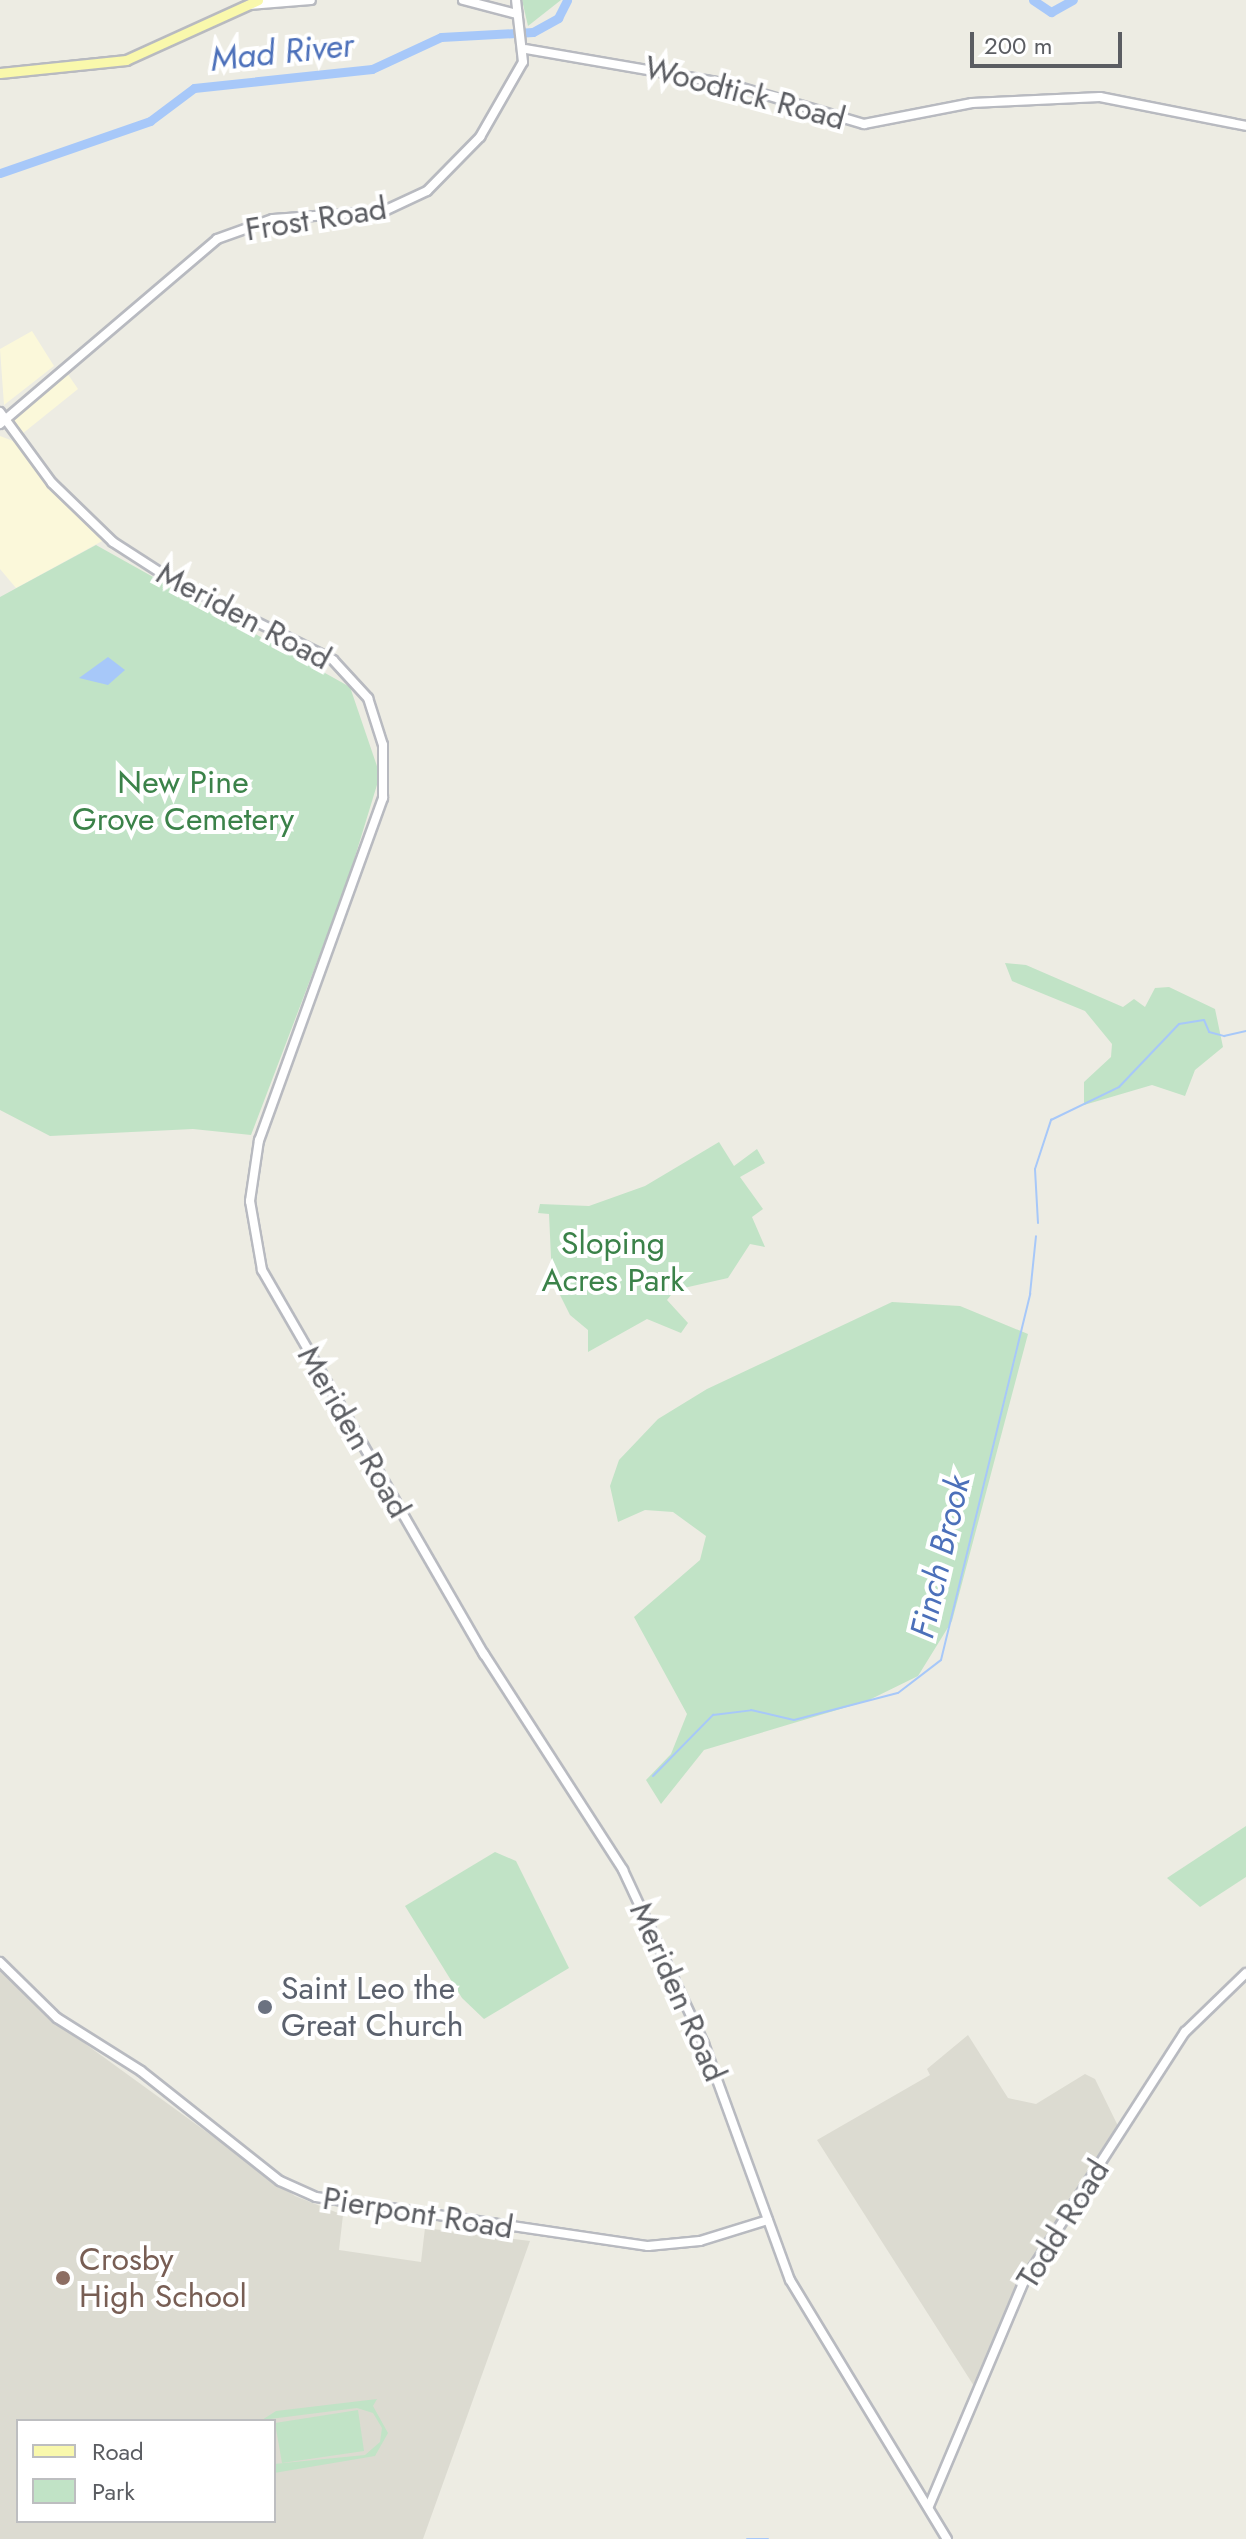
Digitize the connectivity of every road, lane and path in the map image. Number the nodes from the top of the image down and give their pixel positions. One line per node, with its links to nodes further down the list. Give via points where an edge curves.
1 (311, 0): 4 (main road)
2 (463, 0): 5 (main road)
3 (516, 0): 5 (main road)
4 (254, 3): 7 (main road, via 126,60)
5 (517, 14): 6 (main road)
6 (525, 45): 8 (main road, Woodtick Road, via 713,81 864,124 972,103 1100,97); 9 (main road, Frost Road, via 480,137 418,198 384,211 273,219 217,239)
7 (0, 73)
8 (1246, 126)
9 (1, 418): 12 (main road, Meriden Road, via 43,472 106,536 165,576 333,660 374,713 385,763 383,798 259,1140 250,1201 257,1252 291,1325 480,1646 623,1870 687,2002)
10 (0, 1962): 12 (main road, Pierpont Road, via 57,2018 141,2071 280,2181 316,2197 648,2246 700,2241)
11 (1246, 1973): 13 (main road, Todd Road, via 1185,2032 1023,2283)
12 (768, 2220): 13 (main road, Meriden Road, via 798,2295)
13 (929, 2506): 14 (main road, Meriden Road)
14 (947, 2539)

